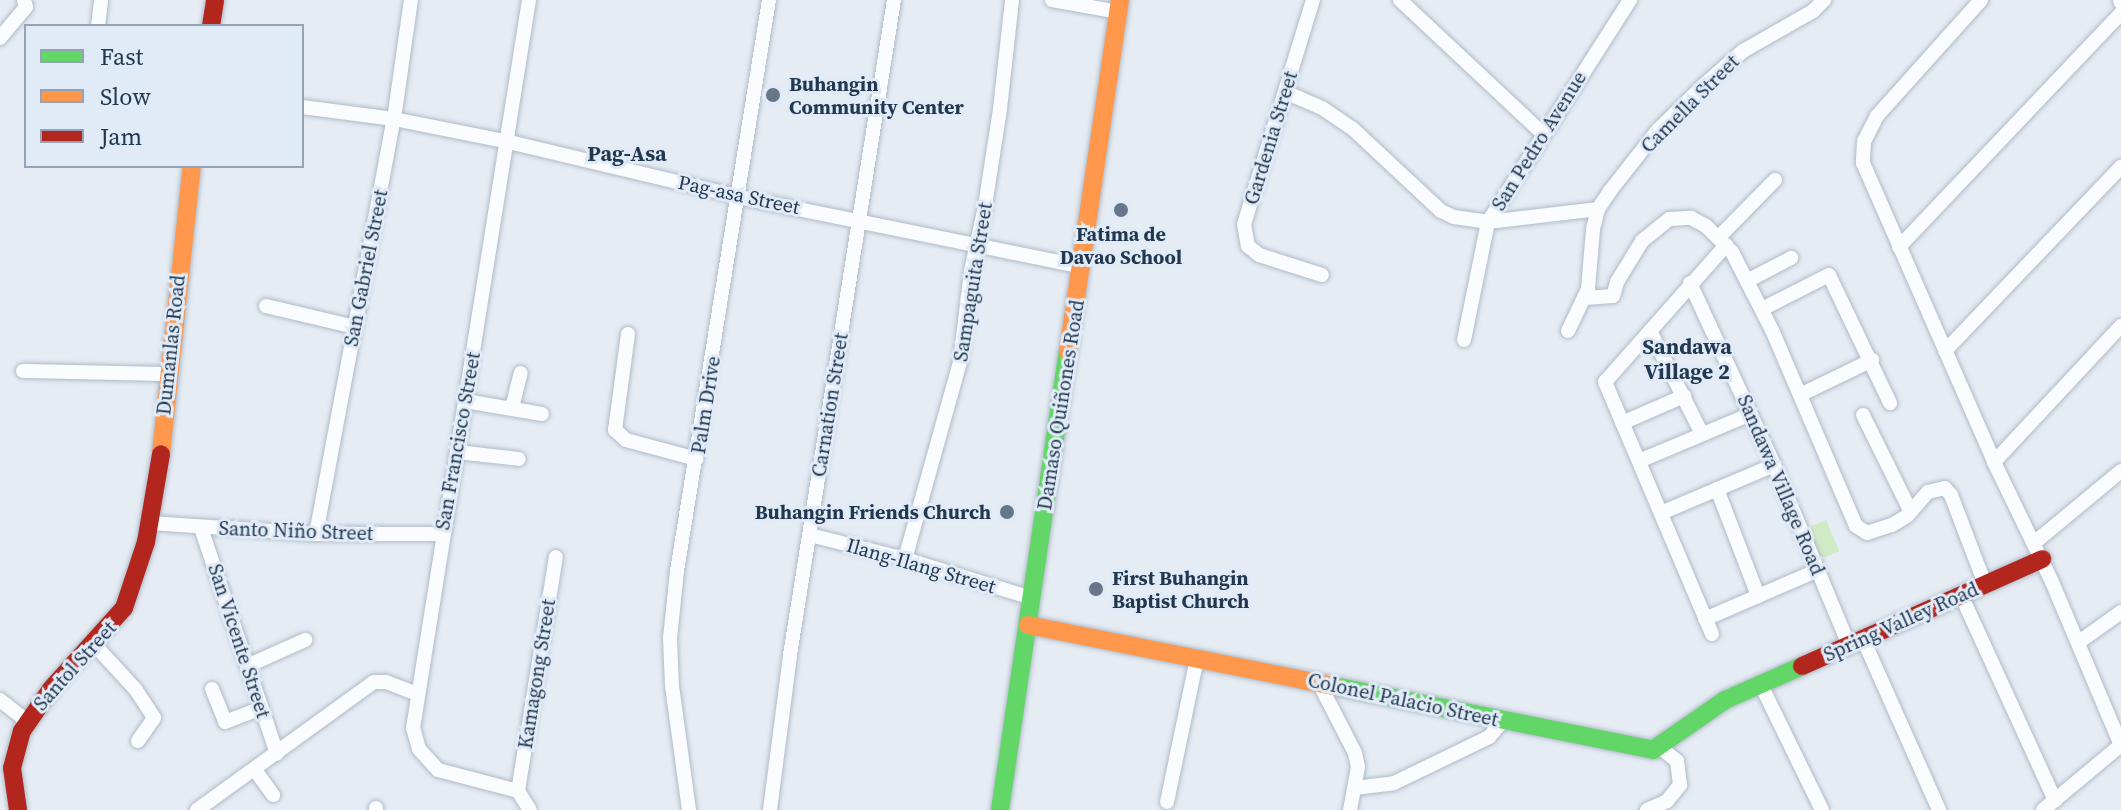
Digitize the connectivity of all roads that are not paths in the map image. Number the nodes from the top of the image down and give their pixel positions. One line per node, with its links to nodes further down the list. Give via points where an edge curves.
1 (24, 0): 19 (street, via 26,7)
2 (101, 0): 17 (street)
3 (215, 0): 18 (main road)
4 (411, 0): 22 (street, San Gabriel Street)
5 (529, 0): 24 (street, San Francisco Street)
6 (769, 0): 28 (street, Palm Drive)
7 (894, 0): 30 (street, Carnation Street)
8 (1012, 0): 33 (street, Sampaguita Street)
9 (1052, 0): 15 (street)
10 (1313, 0): 20 (street, Gardenia Street)
11 (1630, 0): 23 (street, San Pedro Avenue)
12 (1824, 0): 29 (street, Camella Street, via 1743,51 1704,85 1658,130)
13 (1981, 0): 34 (street, via 1887,103 1864,141 1863,163)
14 (1402, 1): 23 (street)
15 (1119, 6): 36 (main road, Damaso Quiñones Road)
16 (2121, 13): 34 (street)
17 (98, 24)
18 (211, 24)
19 (0, 38)
20 (1285, 92): 31 (street, via 1353,129 1441,211); 37 (street, Gardenia Street, via 1244,224 1248,246 1259,255)
21 (304, 107): 22 (street, Pag-asa Street)
22 (394, 119): 24 (street, Pag-asa Street); 44 (street, San Gabriel Street)
23 (1542, 133): 31 (street, San Pedro Avenue)
24 (509, 142): 28 (street, Pag-asa Street); 56 (street, San Francisco Street)
25 (2121, 167): 49 (street)
26 (192, 168): 53 (main road, Dumanlas Road)
27 (1775, 180): 32 (street)
28 (739, 197): 30 (street, Pag-asa Street); 66 (street, Palm Drive)
29 (1598, 209): 31 (street); 40 (street, Camella Street)
30 (859, 220): 33 (street, Pag-asa Street); 78 (street, Carnation Street)
31 (1488, 222): 48 (street, San Pedro Avenue)
32 (1723, 241): 38 (street); 39 (street); 40 (street, via 1691,218 1669,219 1642,241 1613,296)
33 (977, 245): 36 (street, Pag-asa Street); 81 (street, Sampaguita Street, via 956,381)
34 (1899, 247): 49 (street)
35 (1791, 258): 38 (street)
36 (1082, 267): 86 (main road, Damaso Quiñones Road)
37 (1322, 275)
38 (1747, 281): 42 (street)
39 (1690, 283): 46 (street); 60 (street, Sandawa Village Road)
40 (1584, 298): 45 (street, Camella Street)
41 (266, 306): 44 (street)
42 (1762, 309): 50 (street, via 1829,275); 54 (street)
43 (2121, 326): 68 (street)
44 (355, 327): 76 (street, San Gabriel Street)
45 (1568, 331)
46 (1650, 331): 55 (street); 62 (street, via 1605,382)
47 (628, 334): 66 (street, via 615,430 626,440)
48 (1464, 340)
49 (1945, 351): 68 (street)
50 (1872, 360): 54 (street); 57 (street)
51 (23, 371): 53 (street)
52 (521, 373): 58 (street)
53 (168, 374): 74 (main road, Dumanlas Road)
54 (1802, 394): 72 (street, via 1859,530 1871,533)
55 (1684, 396): 62 (street); 63 (street)
56 (465, 401): 58 (street); 64 (street, San Francisco Street)
57 (1890, 403)
58 (512, 408): 59 (street)
59 (542, 414)
60 (1751, 414): 63 (street); 69 (street, Sandawa Village Road)
61 (1863, 415): 72 (street)
62 (1622, 423): 67 (street)
63 (1702, 434): 67 (street)
64 (457, 452): 65 (street); 77 (street, San Francisco Street)
65 (519, 459)
66 (697, 459): 119 (street, Palm Drive, via 670,638)
67 (1639, 461): 73 (street)
68 (1994, 462): 79 (street)
69 (1774, 465): 71 (street); 82 (street, Sandawa Village Road)
70 (2121, 471): 79 (street)
71 (1717, 489): 73 (street); 85 (street)
72 (1911, 512): 83 (street, via 1928,492 1948,491)
73 (1661, 513): 88 (street)
74 (150, 523): 75 (street, Santo Niño Street); 94 (main road, Santol Street, via 131,595)
75 (201, 528): 76 (street, Santo Niño Street); 96 (street, San Vicente Street)
76 (316, 534): 77 (street, Santo Niño Street)
77 (443, 534): 100 (street, San Francisco Street)
78 (810, 535): 81 (street, Ilang-Ilang Street); 120 (street, Carnation Street)
79 (2038, 551): 83 (main road, Spring Valley Road); 93 (street)
80 (556, 557): 112 (street, Kamagong Street)
81 (905, 559): 86 (street, Ilang-Ilang Street)
82 (1818, 570): 85 (street); 92 (street, Sandawa Village Road)
83 (1985, 584): 84 (main road, Spring Valley Road)
84 (1961, 595): 92 (main road, Spring Valley Road); 115 (street)
85 (1758, 596): 88 (street)
86 (1032, 598): 89 (main road, Damaso Quiñones Road)
87 (2121, 612): 93 (street)
88 (1705, 619): 90 (street)
89 (1028, 625): 95 (main road, Colonel Palacio Street); 121 (main road, Damaso Quiñones Road)
90 (1712, 634)
91 (305, 640): 96 (street)
92 (1856, 642): 98 (main road, Spring Valley Road); 125 (street, Sandawa Village Road)
93 (2079, 642): 106 (street)
94 (93, 643): 103 (main road, Santol Street); 105 (street, via 154,718)
95 (1197, 658): 97 (main road, Colonel Palacio Street); 114 (street)
96 (247, 666): 102 (street, San Vicente Street)
97 (1319, 683): 104 (main road, Colonel Palacio Street); 111 (street, via 1355,753)
98 (1761, 685): 107 (main road, via 1713,707); 124 (street)
99 (212, 689): 102 (street, via 225,722)
100 (417, 694): 108 (street, via 374,682); 112 (street, San Francisco Street, via 415,738 428,762 451,776)
101 (0, 700): 103 (street)
102 (261, 708): 108 (street, San Vicente Street)
103 (27, 721): 110 (main road, Santol Street)
104 (1503, 721): 107 (main road, Colonel Palacio Street, via 1646,750); 111 (street, via 1489,737 1394,783)
105 (138, 741)
106 (2121, 745): 115 (street)
107 (1660, 747): 123 (street, via 1677,761 1680,785 1667,801)
108 (277, 754): 109 (street)
109 (255, 770): 113 (street); 117 (street)
110 (6, 778): 116 (main road, Santol Street)
111 (1355, 788): 122 (street)
112 (518, 791): 118 (street)
113 (273, 795)
114 (1167, 802)
115 (2049, 805)
116 (18, 810)
117 (197, 810)
118 (530, 810)
119 (689, 810)
120 (770, 810)
121 (1000, 810)
122 (1350, 810)
123 (1647, 810)
124 (1822, 810)
125 (1939, 810)

